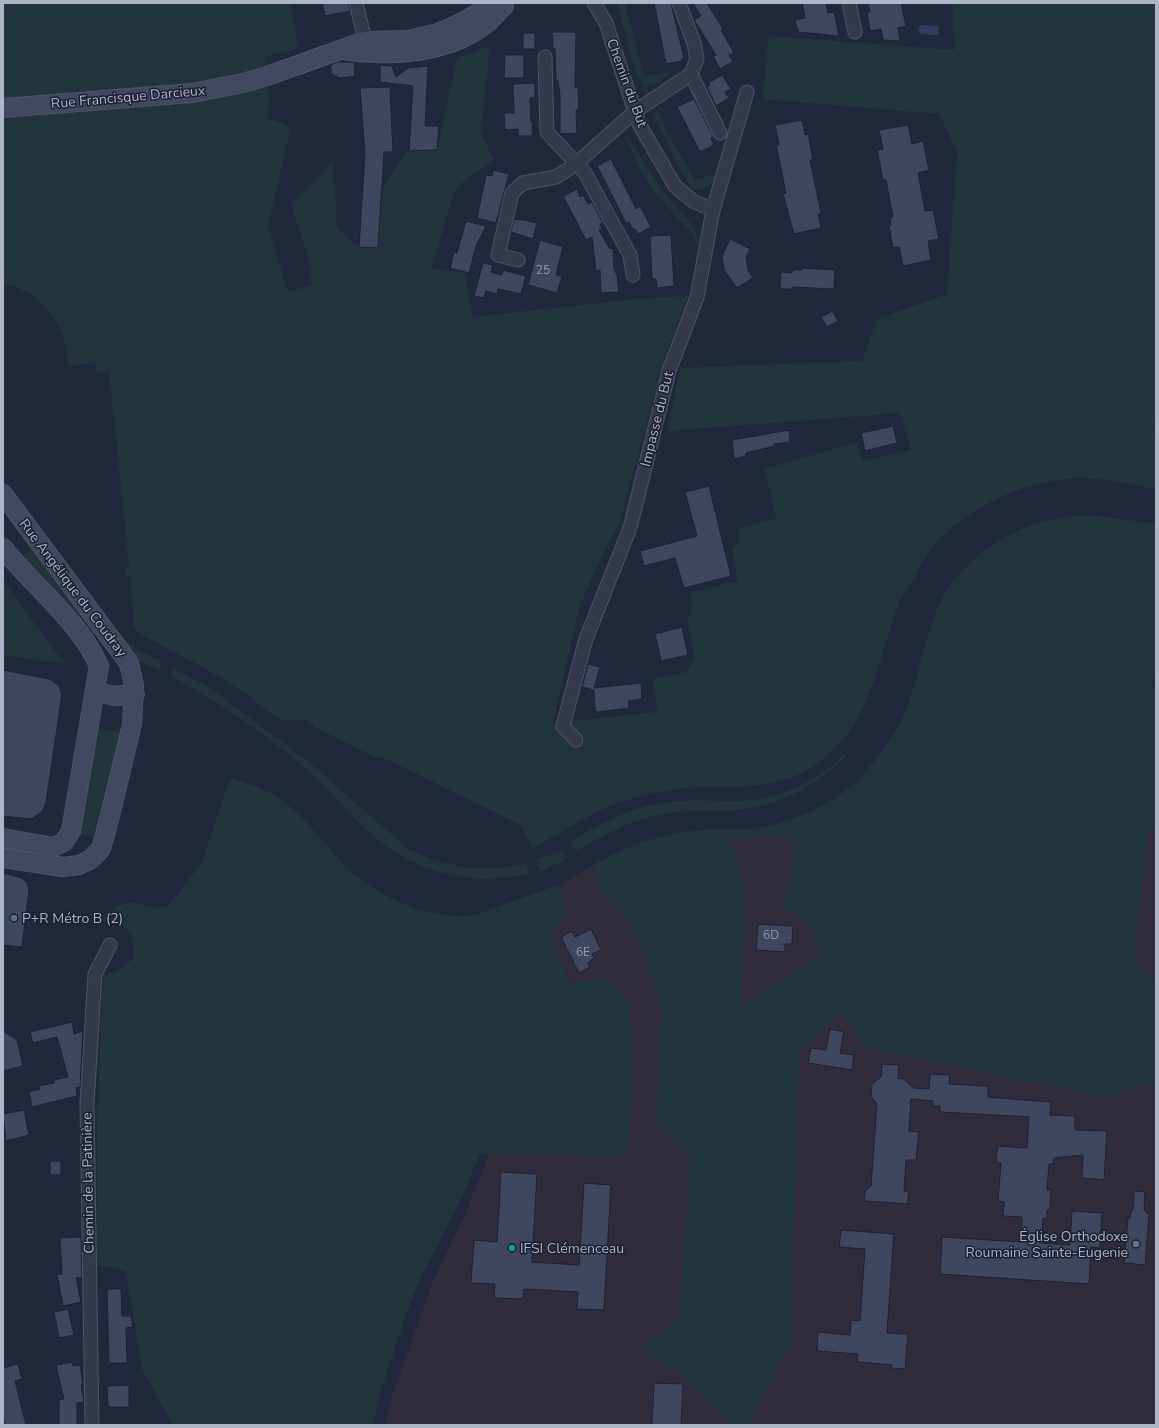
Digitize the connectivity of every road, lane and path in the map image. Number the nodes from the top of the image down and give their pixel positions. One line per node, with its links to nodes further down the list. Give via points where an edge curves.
1 (356, 3): 10 (street)
2 (496, 3): 10 (street, Rue Francisque Darcieux, via 438,33)
3 (508, 3): 10 (street, Rue Francisque Darcieux, via 487,24 442,45 410,53)
4 (594, 3): 8 (street, Chemin du But)
5 (605, 3): 8 (street, Chemin du But)
6 (680, 3): 12 (street, via 697,59)
7 (849, 3): 9 (street)
8 (606, 23): 15 (street, Chemin du But)
9 (855, 32)
10 (367, 48): 14 (street, Rue Francisque Darcieux, via 343,50 268,76 192,93)
11 (545, 57): 17 (street, via 547,132)
12 (691, 74): 15 (street); 16 (street)
13 (747, 92): 18 (street, Impasse du But)
14 (3, 108)
15 (634, 112): 17 (street); 18 (street, Chemin du But, via 675,186 693,201)
16 (720, 132)
17 (576, 164): 19 (street, via 556,177 523,183 512,193 498,255); 20 (street, via 585,173 630,255)
18 (713, 210): 27 (street, Impasse du But, via 698,296 669,371 630,528 586,639 563,726)
19 (518, 260)
20 (633, 275)
21 (3, 494): 23 (street, Rue Angélique du Coudray)
22 (3, 548): 24 (street, Rue Angélique du Coudray, via 87,644)
23 (129, 663): 24 (street, Rue Angélique du Coudray, via 118,661); 26 (street, Rue Angélique du Coudray)
24 (98, 666): 25 (street, Rue Angélique du Coudray)
25 (96, 691): 26 (street, via 113,696); 28 (street, Rue Angélique du Coudray, via 89,717 70,831 64,842 53,847)
26 (135, 694): 29 (street, Rue Angélique du Coudray, via 132,724 101,849 91,859 79,865 68,866)
27 (576, 740)
28 (3, 838)
29 (3, 858)
30 (110, 945): 31 (street, Chemin de la Patinière, via 95,974 87,1104)
31 (92, 1425)

